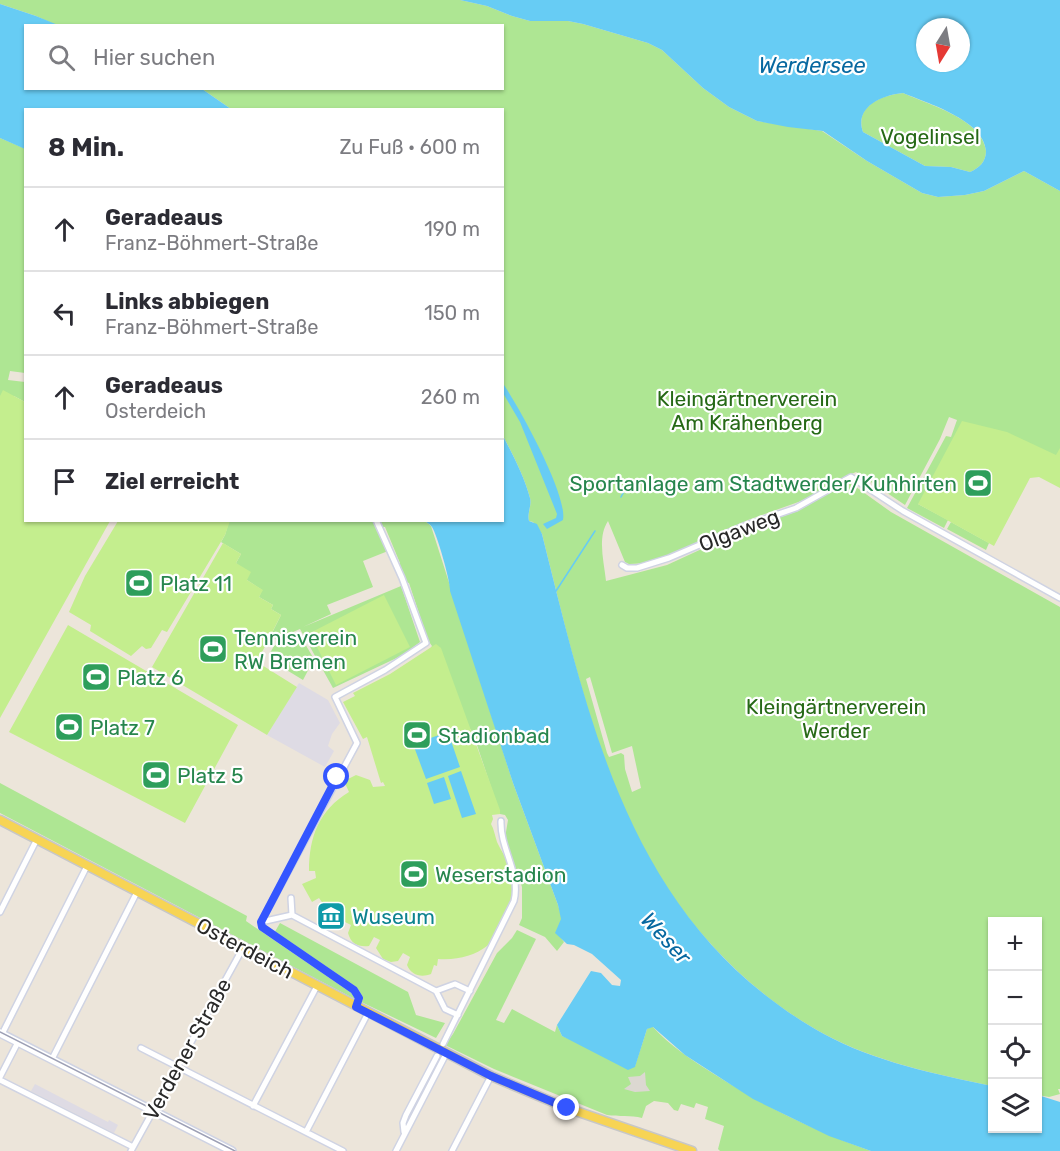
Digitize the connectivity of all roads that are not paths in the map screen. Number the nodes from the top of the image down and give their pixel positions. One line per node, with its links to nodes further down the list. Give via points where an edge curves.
1 (377, 522): 12 (street, via 426,643 335,698 357,743)
2 (622, 565): 3 (street, Olgaweg, via 637,568 669,558 796,508 851,477 897,508)
3 (1060, 598)
4 (0, 820): 6 (main road, Osterdeich)
5 (501, 821): 16 (street, via 516,894)
6 (37, 839): 7 (main road, Osterdeich); 10 (street)
7 (87, 866): 8 (main road, Osterdeich); 20 (street)
8 (137, 892): 13 (main road, Osterdeich); 26 (street)
9 (291, 898): 11 (street)
10 (0, 912)
11 (292, 915): 12 (street); 15 (street)
12 (261, 922): 17 (street, via 262,927 354,990 359,998)
13 (243, 948): 14 (main road, Osterdeich); 27 (street, Verdener Straße)
14 (317, 986): 17 (main road, Osterdeich); 30 (street)
15 (435, 991): 16 (street, via 455,984); 19 (street, via 445,1009)
16 (470, 991): 19 (street)
17 (356, 1007): 18 (main road, Osterdeich)
18 (368, 1013): 24 (main road, Osterdeich); 32 (street)
19 (458, 1015): 22 (street)
20 (1, 1034): 21 (street)
21 (18, 1042): 26 (street); 29 (street)
22 (443, 1044)
23 (141, 1048): 27 (street)
24 (446, 1054): 28 (main road, Osterdeich); 33 (street)
25 (437, 1056): 33 (street, via 406,1115)
26 (52, 1059): 31 (street)
27 (177, 1068): 30 (street); 31 (street, Verdener Straße)
28 (491, 1076): 38 (street); 39 (main road, Osterdeich, via 567,1108)
29 (0, 1078): 34 (street)
30 (253, 1106): 32 (street)
31 (153, 1111): 34 (street, Verdener Straße); 35 (street)
32 (306, 1132): 36 (street)
33 (405, 1134): 37 (street)
34 (132, 1149)
35 (232, 1151)
36 (343, 1151)
37 (396, 1151)
38 (452, 1151)
39 (692, 1151)

